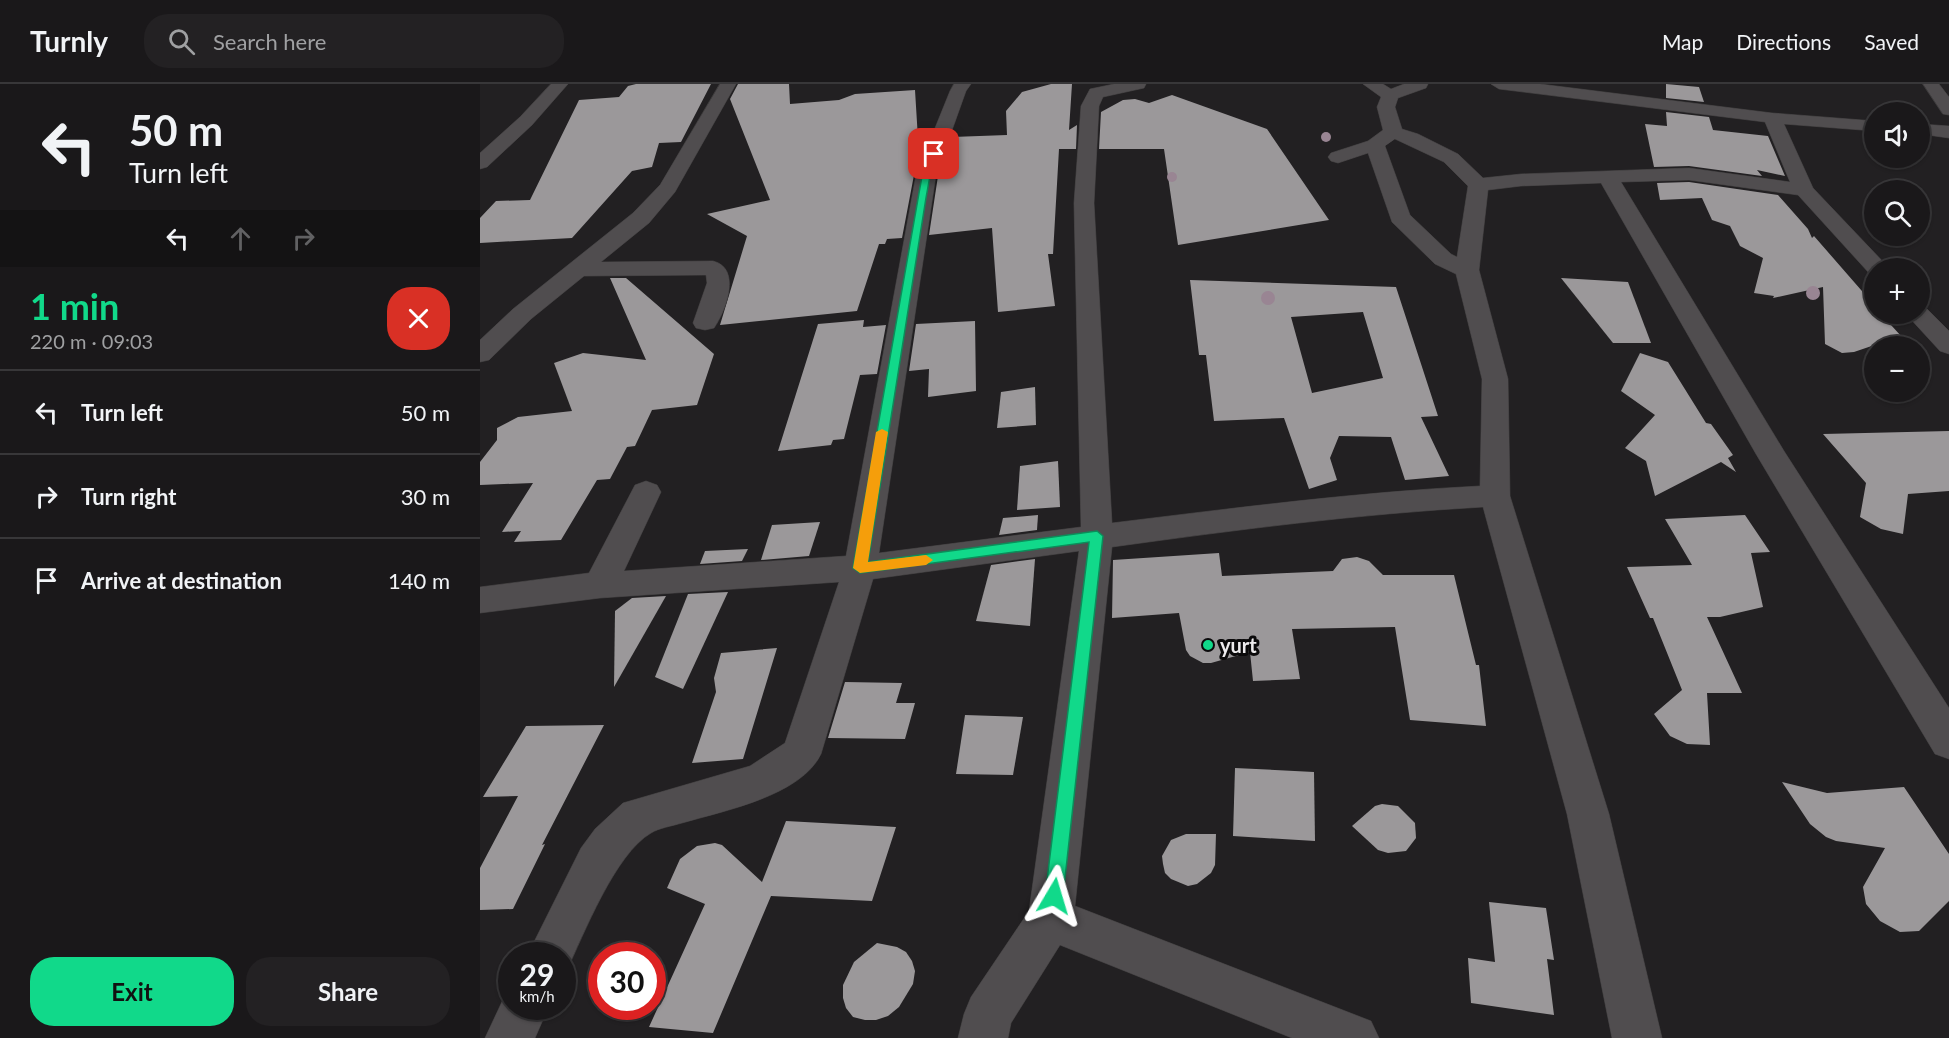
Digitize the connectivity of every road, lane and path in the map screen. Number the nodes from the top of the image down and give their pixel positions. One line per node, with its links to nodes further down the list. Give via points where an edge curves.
1 (560, 84): 19 (street)
2 (728, 84): 24 (street, via 668,188 641,218)
3 (963, 84): 33 (street, via 926,176)
4 (1138, 84): 32 (street, via 1096,93 1090,106 1084,203)
5 (1371, 84): 10 (street)
6 (1420, 84): 10 (street)
7 (1499, 84): 9 (street)
8 (1931, 84): 11 (street)
9 (1637, 93): 12 (street)
10 (1390, 95): 15 (street, via 1386,107)
11 (1949, 111)
12 (1772, 118): 13 (street); 22 (street)
13 (1864, 125)
14 (1930, 130): 16 (street)
15 (1392, 132): 17 (street); 21 (street, via 1451,158)
16 (1949, 132)
17 (1375, 146): 18 (street); 25 (street, via 1400,217 1443,259)
18 (1338, 158)
19 (480, 163)
20 (1608, 178): 21 (street); 22 (street, via 1689,174); 36 (street, via 1771,454)
21 (1478, 185): 25 (street)
22 (1804, 190): 23 (street)
23 (1868, 258)
24 (578, 269): 26 (street, via 713,268 718,283); 29 (street)
25 (1467, 270): 31 (street, via 1495,379)
26 (705, 323)
27 (1928, 324): 28 (street)
28 (1949, 346)
29 (480, 354)
30 (645, 492): 34 (street)
31 (1495, 496): 32 (street, via 1398,501); 43 (street, via 1588,814)
32 (1097, 536): 33 (street); 37 (street)
33 (860, 568): 34 (street); 38 (street, via 801,754 760,781 638,817 610,843 596,863)
34 (600, 585): 35 (street)
35 (480, 600)
36 (1949, 742)
37 (1051, 919): 41 (street, via 988,1014); 42 (street)
38 (557, 942)
39 (518, 1020): 40 (street)
40 (510, 1038)
41 (983, 1038)
42 (1354, 1038)
43 (1637, 1038)

